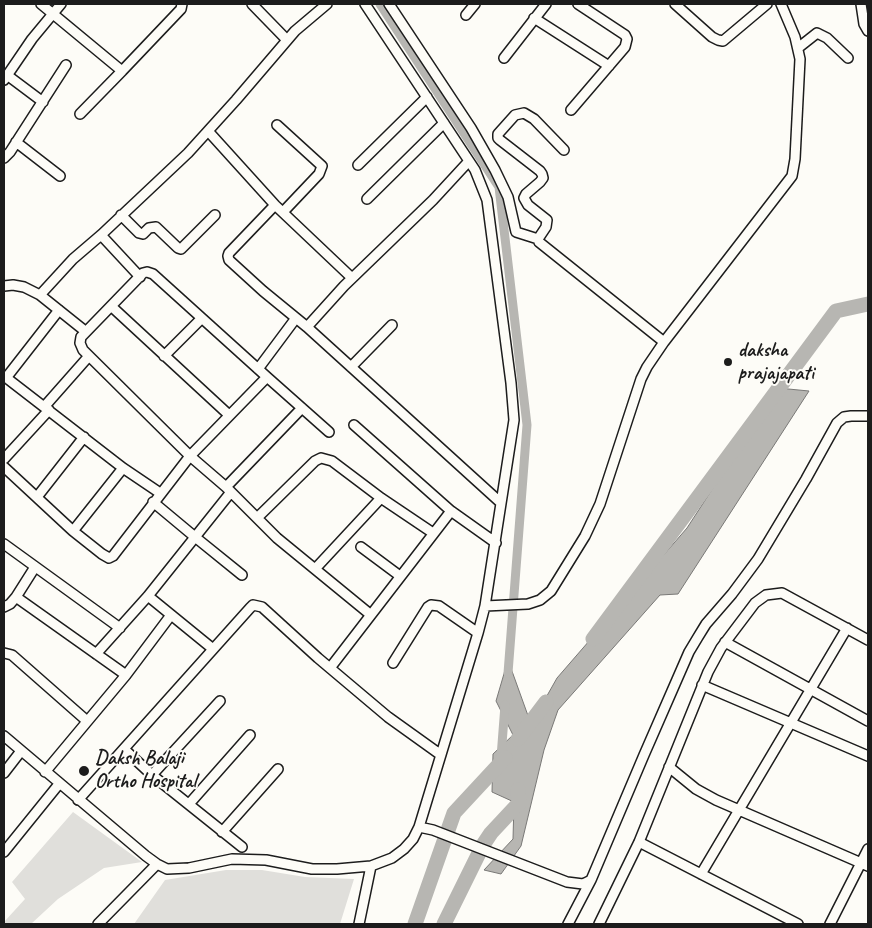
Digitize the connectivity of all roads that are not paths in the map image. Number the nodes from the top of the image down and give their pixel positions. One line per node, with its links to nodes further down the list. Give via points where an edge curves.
1 (41, 4): 16 (street)
2 (61, 4): 16 (street)
3 (182, 4): 26 (street)
4 (252, 4): 20 (street)
5 (327, 4): 20 (street)
6 (365, 4): 28 (street)
7 (389, 4): 47 (street, via 495,170 508,197 516,232)
8 (476, 4): 17 (street)
9 (546, 4): 18 (street)
10 (578, 4): 15 (street)
11 (675, 4): 12 (street, via 712,37 723,41)
12 (767, 4)
13 (781, 4): 21 (street)
14 (861, 4): 19 (street)
15 (590, 7): 25 (street, via 627,39 625,47)
16 (54, 14): 26 (street); 27 (street)
17 (466, 15)
18 (534, 18): 22 (street); 25 (street)
19 (868, 31)
20 (287, 40): 34 (street)
21 (798, 48): 23 (street, via 817,33); 59 (street, via 792,176)
22 (504, 58)
23 (848, 58)
24 (66, 65): 29 (street)
25 (609, 66): 30 (street)
26 (122, 71): 31 (street)
27 (6, 77): 29 (street)
28 (427, 97): 32 (street); 39 (street)
29 (43, 102): 35 (street)
30 (571, 110)
31 (80, 114)
32 (444, 123): 38 (street); 41 (street)
33 (277, 125): 43 (street, via 322,166 319,174)
34 (208, 131): 42 (street); 45 (street)
35 (16, 142): 37 (street); 40 (street)
36 (564, 150): 47 (street, via 524,113 516,115 498,134 500,140 542,174 540,182 524,198 547,220)
37 (4, 158)
38 (469, 161): 49 (street); 82 (street, via 487,200 514,404)
39 (358, 165)
40 (60, 176)
41 (367, 199)
42 (275, 205): 43 (street); 55 (street, via 228,256 232,264)
43 (283, 212): 49 (street)
44 (215, 215): 45 (street, via 181,249 156,227 139,233)
45 (121, 216): 46 (street)
46 (101, 235): 48 (street); 51 (street)
47 (538, 239): 59 (street, via 542,246)
48 (140, 277): 52 (street); 54 (street, via 147,272 153,274)
49 (352, 278): 57 (street)
50 (4, 286): 51 (street, via 24,287)
51 (40, 295): 53 (street)
52 (111, 306): 58 (street); 61 (street)
53 (58, 310): 58 (street); 65 (street)
54 (201, 318): 61 (street); 63 (street)
55 (296, 318): 57 (street); 63 (street)
56 (392, 324): 62 (street)
57 (307, 327): 62 (street)
58 (85, 331): 60 (street, via 80,344)
59 (664, 342): 97 (street, via 641,379 592,522 551,591 528,604)
60 (89, 356): 66 (street); 73 (street)
61 (164, 356): 68 (street)
62 (351, 367): 82 (street)
63 (258, 370): 64 (street)
64 (267, 377): 67 (street); 68 (street)
65 (5, 378): 66 (street)
66 (46, 408): 72 (street); 74 (street)
67 (302, 408): 71 (street); 77 (street)
68 (229, 415): 73 (street)
69 (868, 416): 143 (street, via 844,417 837,422 758,559 706,624 689,652)
70 (354, 425): 83 (street)
71 (329, 432)
72 (84, 437): 76 (street); 79 (street)
73 (190, 456): 77 (street); 78 (street)
74 (4, 459)
75 (4, 467): 79 (street)
76 (123, 468): 78 (street); 85 (street)
77 (228, 490): 84 (street); 87 (street)
78 (160, 493): 81 (street)
79 (37, 497): 85 (street)
80 (381, 498): 84 (street, via 332,461 321,458); 86 (street); 92 (street)
81 (153, 502): 85 (street, via 110,558); 87 (street)
82 (502, 503): 88 (street)
83 (451, 511): 86 (street); 88 (street)
84 (257, 518): 92 (street)
85 (73, 531)
86 (434, 533): 94 (street)
87 (195, 538): 93 (street); 95 (street)
88 (496, 543): 97 (street)
89 (4, 544): 91 (street)
90 (361, 547): 94 (street)
91 (36, 567): 96 (street); 101 (street)
92 (315, 569): 100 (street)
93 (242, 575)
94 (400, 576): 100 (street)
95 (148, 596): 99 (street); 101 (street)
96 (16, 597): 98 (street); 108 (street)
97 (489, 606): 103 (street)
98 (4, 607)
99 (171, 615): 106 (street); 111 (street)
100 (371, 616): 110 (street)
101 (120, 628): 108 (street)
102 (847, 628): 104 (street); 105 (street, via 782,593 775,593 755,603); 113 (street)
103 (478, 634): 109 (street, via 439,606 431,605); 122 (street)
104 (868, 640)
105 (725, 642): 112 (street); 113 (street)
106 (213, 649): 110 (street, via 250,608 257,605); 120 (street)
107 (4, 653): 116 (street, via 12,655)
108 (96, 654): 111 (street)
109 (394, 663)
110 (330, 668): 122 (street, via 404,730)
111 (126, 675): 116 (street)
112 (702, 685): 117 (street); 124 (street)
113 (810, 689): 115 (street); 117 (street)
114 (220, 702): 128 (street)
115 (868, 721)
116 (87, 722): 126 (street)
117 (790, 722): 123 (street); 132 (street)
118 (250, 735): 131 (street)
119 (4, 736): 121 (street)
120 (124, 749): 128 (street); 130 (street)
121 (21, 751): 126 (street); 127 (street)
122 (441, 755): 133 (street)
123 (868, 756)
124 (669, 767): 132 (street, via 704,794); 135 (street)
125 (278, 769): 134 (street)
126 (46, 772): 129 (street)
127 (4, 773)
128 (152, 775): 131 (street)
129 (60, 784): 130 (street); 138 (street)
130 (78, 800): 139 (street)
131 (189, 804): 134 (street)
132 (738, 810): 140 (street); 142 (street)
133 (419, 827): 141 (street, via 404,849 392,858); 143 (street, via 576,884)
134 (222, 832): 136 (street)
135 (639, 842): 142 (street); 147 (street)
136 (242, 847)
137 (868, 849): 140 (street)
138 (4, 852)
139 (157, 864): 141 (street, via 178,870 247,859 312,870); 144 (street)
140 (865, 864): 149 (street)
141 (371, 866): 145 (street)
142 (701, 874): 148 (street)
143 (591, 880): 146 (street)
144 (98, 924)
145 (359, 924)
146 (568, 924)
147 (600, 924)
148 (798, 924)
149 (830, 924)

